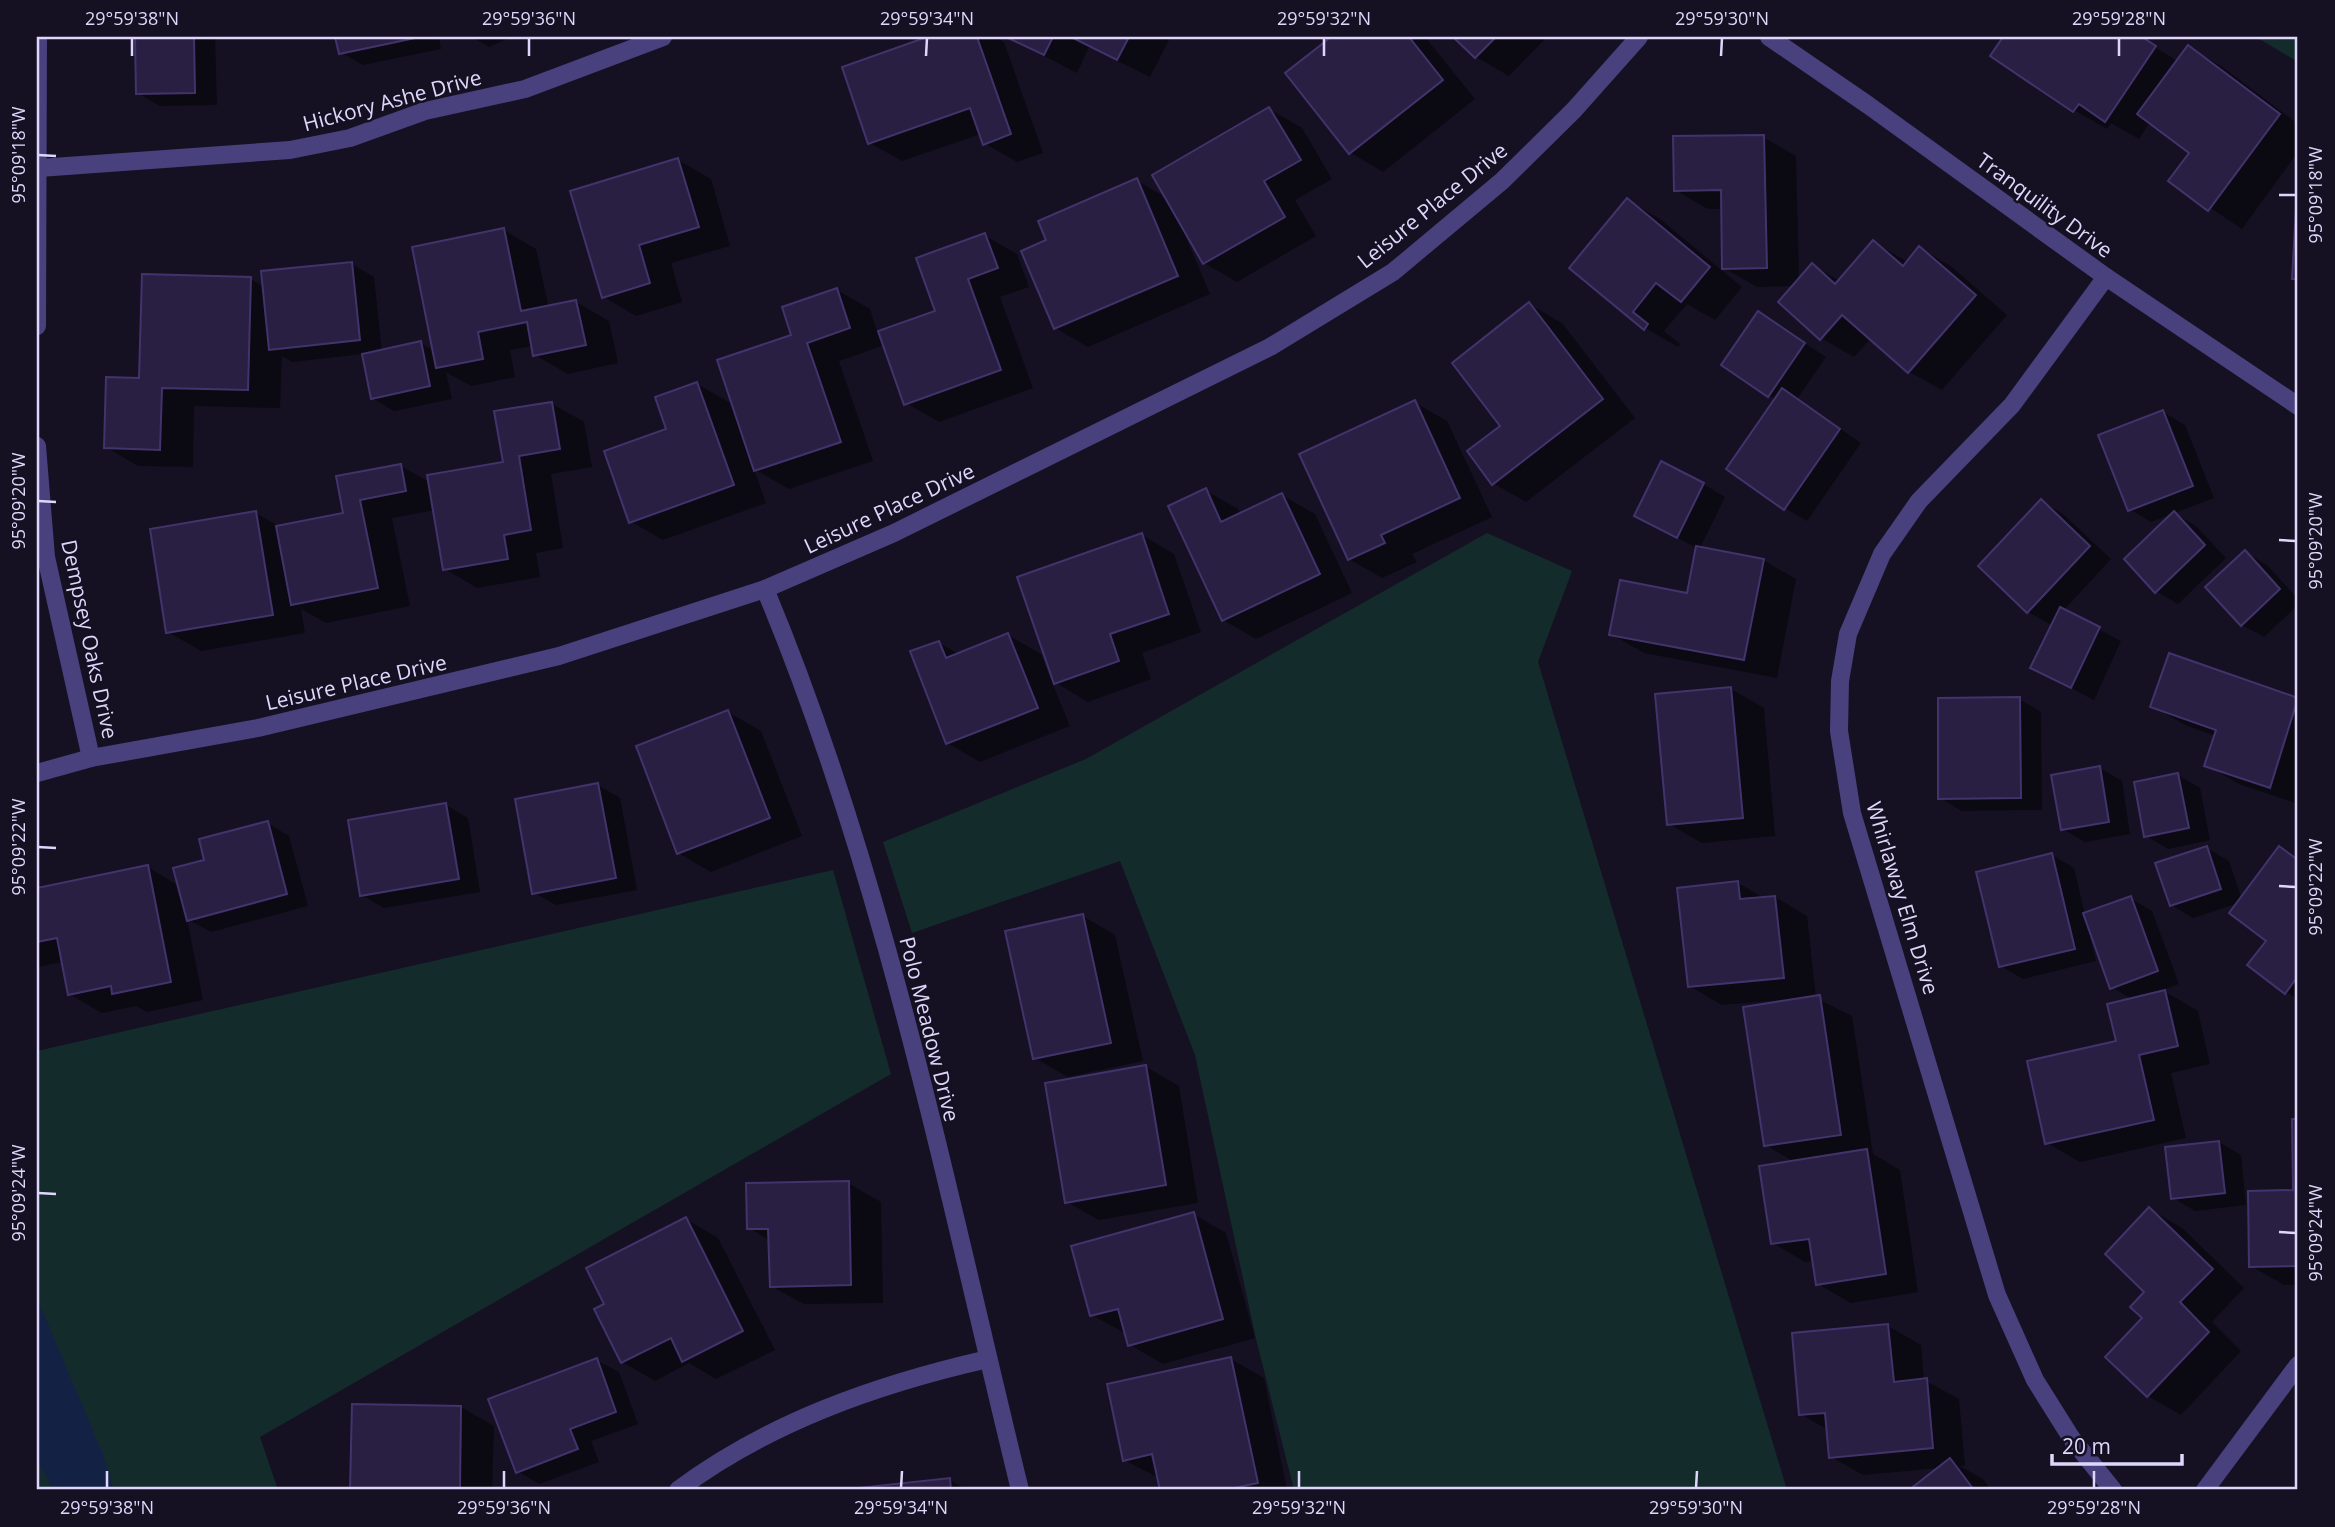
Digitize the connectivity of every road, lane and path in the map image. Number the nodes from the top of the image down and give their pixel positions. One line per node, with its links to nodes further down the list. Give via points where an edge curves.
1 (38, 37): 5 (street)
2 (663, 37): 5 (street, Hickory Ashe Drive, via 525,89 425,111 350,138 290,150)
3 (1639, 37): 10 (street, Leisure Place Drive, via 1502,181 1393,272 1269,347 1100,433 894,533)
4 (1769, 37): 6 (street, Tranquility Drive)
5 (39, 168): 7 (street)
6 (2106, 277): 8 (street, Tranquility Drive); 17 (street, Whirlaway Elm Drive, via 2012,405 1919,501 1882,554 1848,634 1840,681 1839,731 1852,814 1997,1295 2035,1380 2072,1439)
7 (37, 326)
8 (2298, 406)
9 (37, 446): 11 (street, Dempsey Oaks Drive, via 46,556)
10 (765, 589): 11 (street, Leisure Place Drive, via 559,656 258,728); 13 (street, Polo Meadow Drive, via 791,653 878,914)
11 (91, 758): 12 (street, Leisure Place Drive)
12 (37, 772)
13 (988, 1359): 15 (street, via 934,1371 840,1402 766,1435); 16 (street, Polo Meadow Drive)
14 (2298, 1365): 18 (street)
15 (678, 1490)
16 (1020, 1490)
17 (2113, 1490)
18 (2205, 1490)

